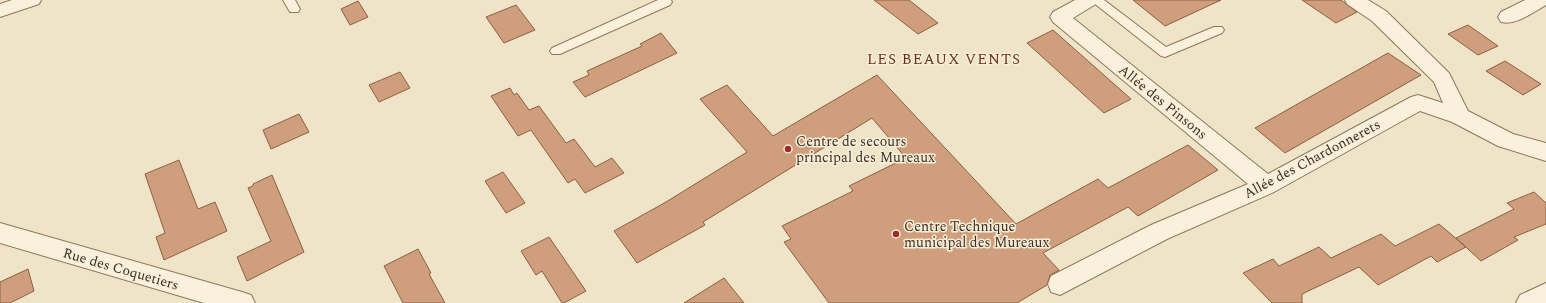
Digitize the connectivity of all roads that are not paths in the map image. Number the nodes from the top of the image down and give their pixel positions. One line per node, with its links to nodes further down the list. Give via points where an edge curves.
1 (32, 0): 7 (street)
2 (664, 0): 10 (lane, via 666,2)
3 (1089, 0): 13 (street, Allée des Pinsons, via 1060,17)
4 (1096, 0): 9 (lane, via 1165,54)
5 (1354, 0): 11 (street, via 1379,16 1442,78)
6 (1540, 0): 8 (street)
7 (0, 11)
8 (1508, 17)
9 (1218, 30)
10 (556, 51)
11 (1460, 116): 12 (street, Allée des Chardonnerets, via 1506,140); 13 (street, Allée des Chardonnerets, via 1418,103)
12 (1546, 152)
13 (1266, 186): 15 (street, Allée des Chardonnerets, via 1159,232)
14 (0, 233): 17 (street, Rue des Coquetiers)
15 (1060, 284)
16 (1546, 294): 18 (street)
17 (242, 303)
18 (1529, 303)

